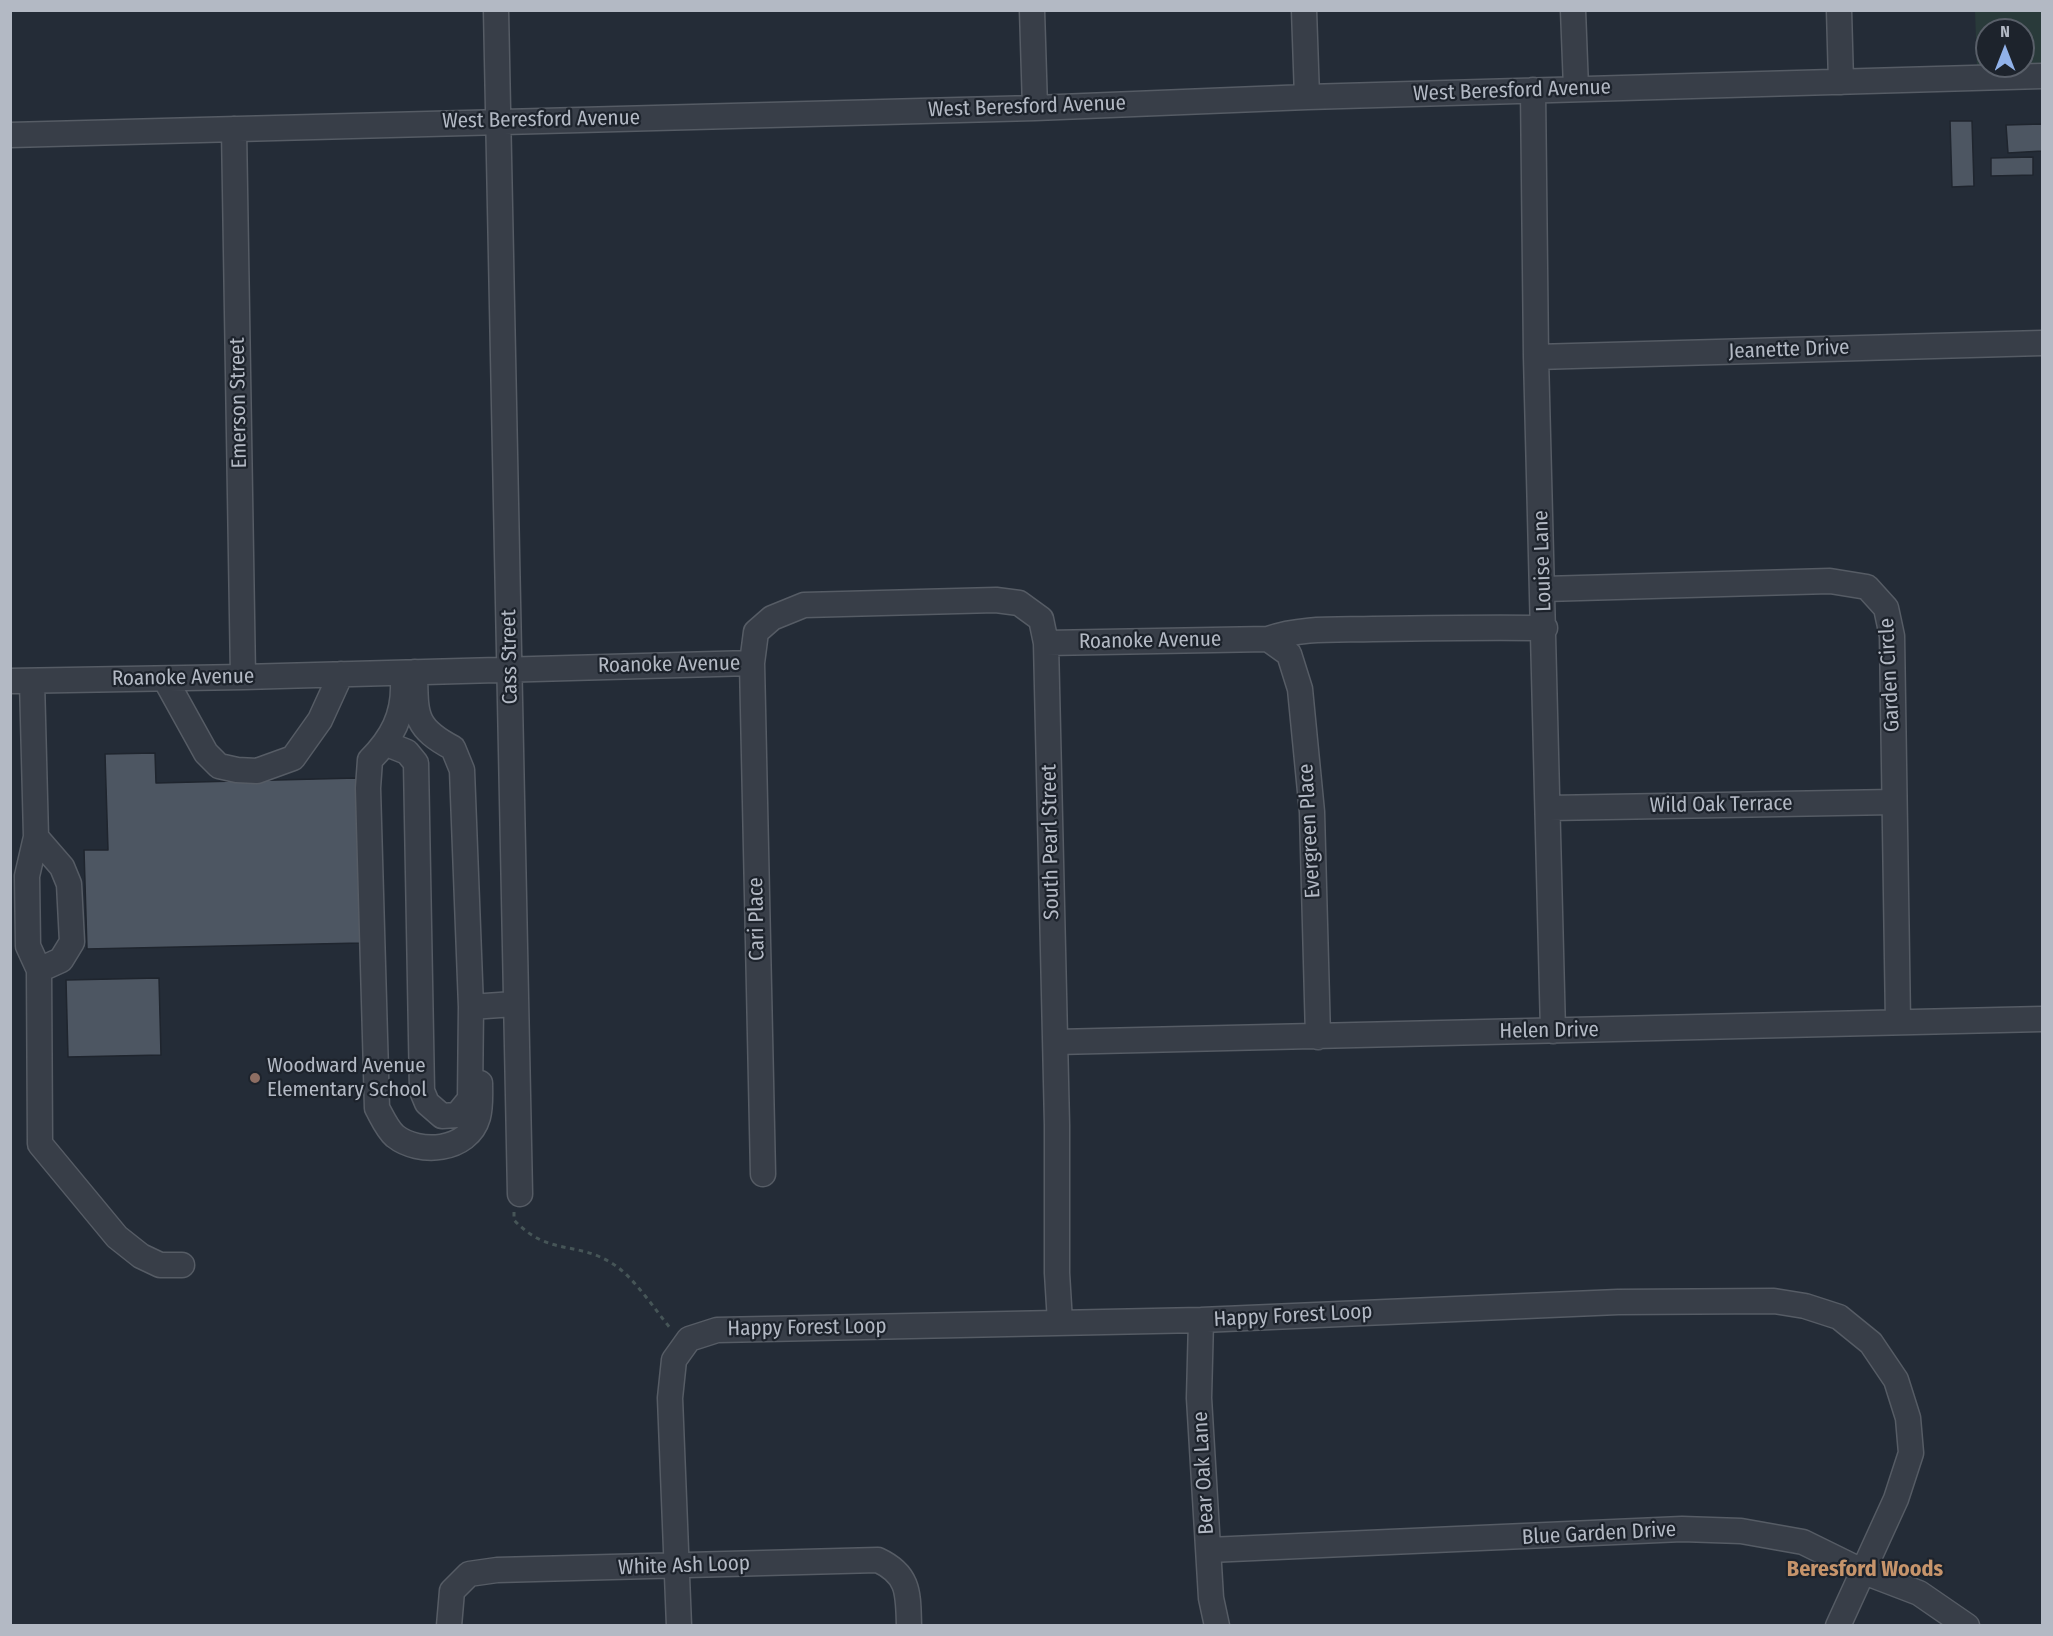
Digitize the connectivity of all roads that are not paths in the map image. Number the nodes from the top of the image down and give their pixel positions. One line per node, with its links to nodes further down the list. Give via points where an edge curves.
1 (496, 10): 12 (street, Cass Street)
2 (1032, 10): 11 (street)
3 (1304, 10): 10 (street)
4 (1573, 10): 8 (street)
5 (1839, 10): 7 (street)
6 (2043, 76): 7 (street, West Beresford Avenue)
7 (1841, 82): 8 (street, West Beresford Avenue)
8 (1576, 88): 9 (street, West Beresford Avenue)
9 (1533, 90): 10 (street, West Beresford Avenue); 16 (street, Louise Lane)
10 (1307, 97): 11 (street, West Beresford Avenue)
11 (1035, 108): 12 (street, West Beresford Avenue)
12 (498, 120): 13 (street, West Beresford Avenue); 22 (street, Cass Street)
13 (234, 129): 14 (street, West Beresford Avenue); 25 (street, Emerson Street)
14 (10, 135)
15 (2043, 343): 16 (street, Jeanette Drive)
16 (1536, 357): 17 (street, Louise Lane)
17 (1544, 589): 18 (street, Louise Lane); 29 (street, Garden Circle, via 1830,581 1867,586 1886,608 1892,636)
18 (1545, 628): 19 (street, Roanoke Avenue, via 1318,630); 30 (street, Louise Lane)
19 (1268, 639): 20 (street, Roanoke Avenue); 38 (street, Evergreen Place, via 1289,654 1300,689 1312,812)
20 (1046, 643): 21 (street, Roanoke Avenue, via 1041,619 1018,603 996,600 804,605 772,618 756,632); 39 (street, South Pearl Street)
21 (752, 663): 22 (street, Roanoke Avenue); 40 (street, Cari Place)
22 (510, 669): 23 (street, Roanoke Avenue); 33 (street, Cass Street)
23 (409, 672): 24 (street, Roanoke Avenue); 28 (street, via 401,714); 34 (street, via 421,726 453,748 462,770)
24 (341, 674): 25 (street, Roanoke Avenue); 26 (street, via 320,720 293,758 258,771 219,766 206,753)
25 (243, 677): 26 (street, Roanoke Avenue)
26 (165, 679): 27 (street, Roanoke Avenue)
27 (21, 681): 31 (street)
28 (387, 744): 34 (street, via 407,752 416,764 422,1091 427,1103 442,1116 457,1115 470,1099); 34 (street, via 370,760 368,788 376,1108 393,1135 414,1147 433,1149 456,1142 478,1118)
29 (1894, 802): 30 (street, Wild Oak Terrace); 36 (street, Garden Circle)
30 (1549, 808): 37 (street, Louise Lane)
31 (36, 837): 32 (street, via 27,876 28,946); 32 (street, via 62,867 69,884 72,942 61,960)
32 (39, 970): 42 (street, via 40,1144 117,1237 160,1265)
33 (514, 1004): 34 (street); 41 (street, Cass Street)
34 (476, 1006)
35 (2043, 1018): 36 (street, Helen Drive)
36 (1898, 1022): 37 (street, Helen Drive)
37 (1553, 1031): 38 (street, Helen Drive)
38 (1318, 1037): 39 (street, Helen Drive)
39 (1056, 1042): 44 (street, South Pearl Street)
40 (763, 1174)
41 (520, 1194)
42 (182, 1265)
43 (1201, 1320): 44 (street, Happy Forest Loop); 45 (street, Bear Oak Lane, via 1199,1398); 47 (street, Happy Forest Loop, via 1618,1302 1774,1301 1839,1317 1871,1343 1896,1380 1908,1418 1911,1453)
44 (1060, 1322): 46 (street, Happy Forest Loop, via 717,1330 689,1339 674,1360 670,1398)
45 (1209, 1550): 47 (street, Blue Garden Drive, via 1682,1529 1741,1531 1803,1542); 51 (street, Bear Oak Lane, via 1211,1598)
46 (678, 1566): 48 (street, White Ash Loop, via 469,1574 452,1591); 49 (street, Happy Forest Loop); 50 (street, White Ash Loop, via 878,1560 894,1568 908,1589)
47 (1864, 1572): 52 (street, Happy Forest Loop); 53 (street, Blue Garden Drive, via 1919,1593)
48 (448, 1626)
49 (679, 1626)
50 (909, 1626)
51 (1217, 1626)
52 (1838, 1626)
53 (1967, 1626)

